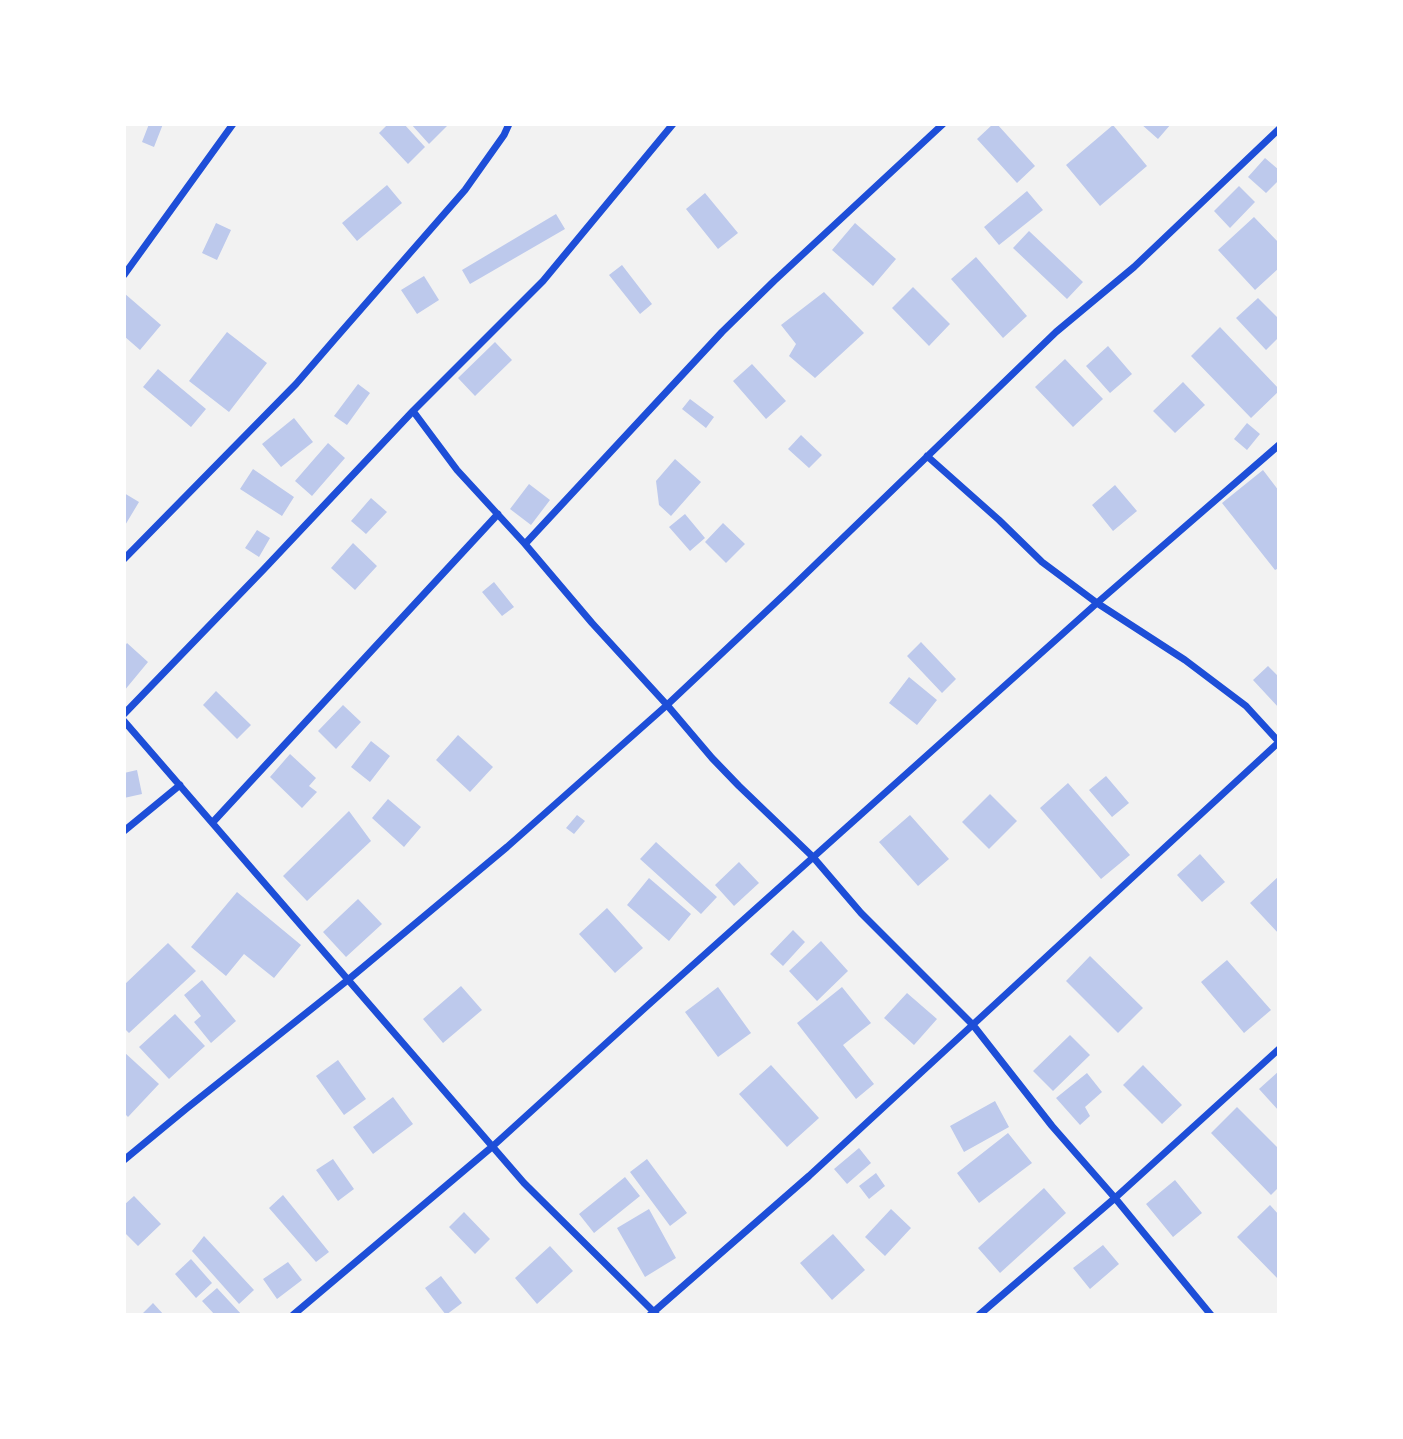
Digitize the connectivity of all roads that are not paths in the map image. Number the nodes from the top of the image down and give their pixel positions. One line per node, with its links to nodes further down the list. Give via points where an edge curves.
1 (233, 124): 6 (street)
2 (509, 124): 12 (street, via 465,190 296,384)
3 (673, 124): 7 (street, via 543,281)
4 (943, 124): 11 (street, via 722,332)
5 (1279, 129): 9 (street)
6 (124, 275)
7 (413, 411): 10 (street, via 457,470); 15 (street)
8 (1279, 445): 13 (street)
9 (927, 456): 13 (street, via 1042,562); 14 (street)
10 (498, 514): 11 (street); 19 (street)
11 (525, 544): 14 (street)
12 (124, 559)
13 (1097, 603): 17 (street, via 1206,675 1246,706); 21 (street)
14 (667, 705): 21 (street, via 712,758); 22 (street)
15 (124, 714)
16 (124, 721): 18 (street)
17 (1279, 742): 23 (street)
18 (180, 785): 19 (street); 20 (street)
19 (213, 822): 22 (street)
20 (124, 831)
21 (813, 858): 23 (street, via 861,914); 25 (street)
22 (349, 979): 25 (street); 26 (street)
23 (973, 1025): 27 (street); 28 (street)
24 (1279, 1049): 27 (street)
25 (493, 1146): 28 (street); 29 (street)
26 (124, 1160)
27 (1115, 1198): 30 (street); 31 (street)
28 (653, 1314)
29 (293, 1315)
30 (979, 1315)
31 (1211, 1315)

